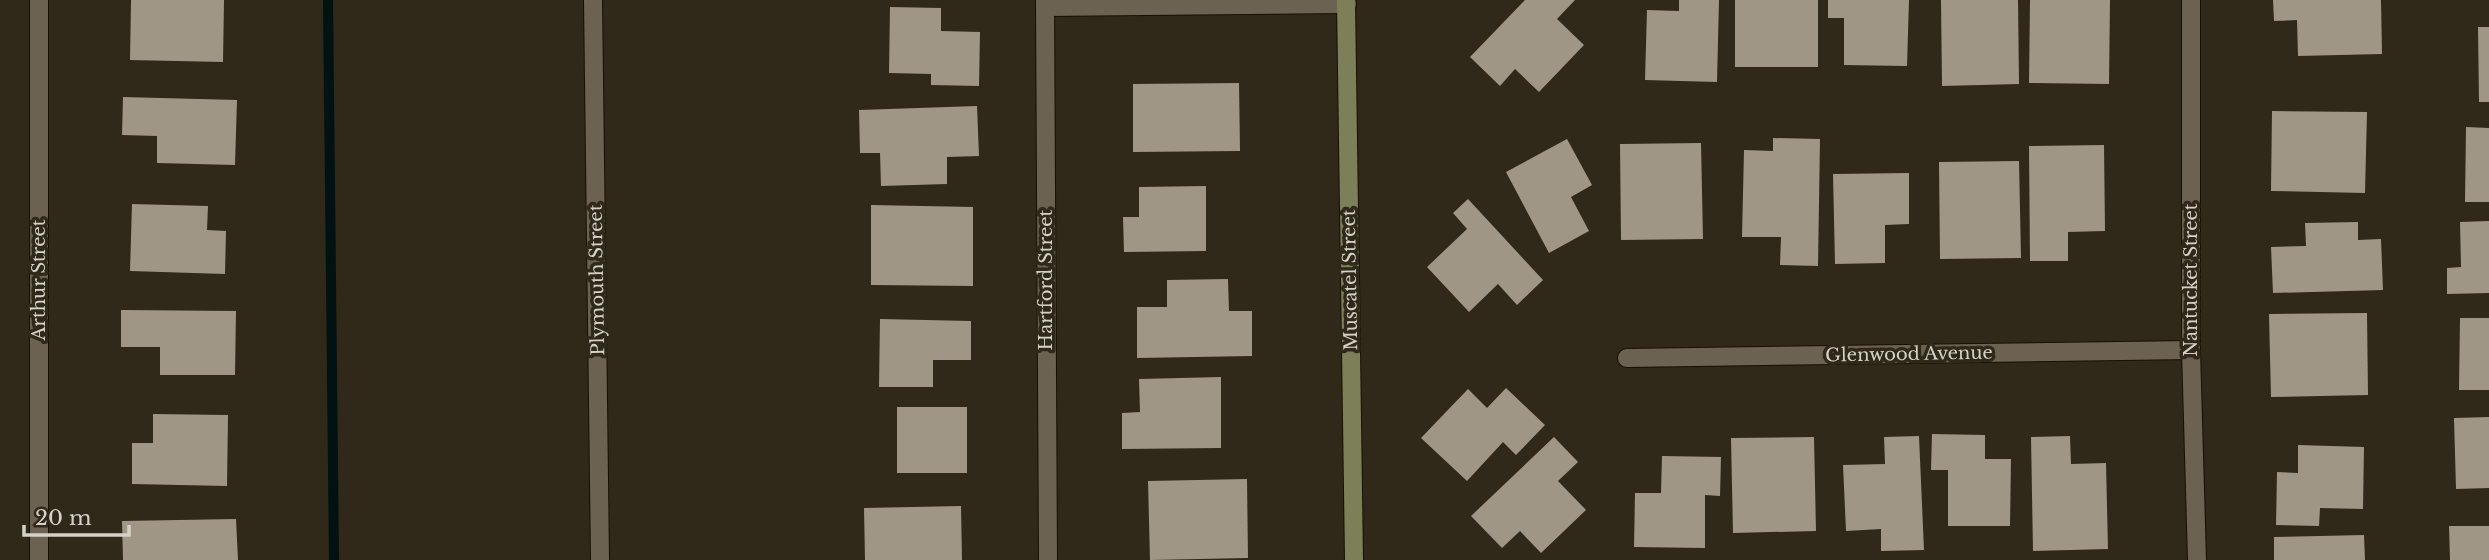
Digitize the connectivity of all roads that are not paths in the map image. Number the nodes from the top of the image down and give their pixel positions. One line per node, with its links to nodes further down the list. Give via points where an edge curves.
1 (39, 0): 8 (street, Arthur Street)
2 (593, 0): 9 (street, Plymouth Street)
3 (2191, 0): 6 (street, Nantucket Street)
4 (1346, 2): 5 (street); 11 (street, Muscatel Street)
5 (1045, 3): 10 (street, Hartford Street)
6 (2191, 350): 7 (street, Glenwood Avenue); 12 (street, Nantucket Street)
7 (1627, 358)
8 (39, 560)
9 (600, 560)
10 (1048, 560)
11 (1354, 560)
12 (2197, 560)

